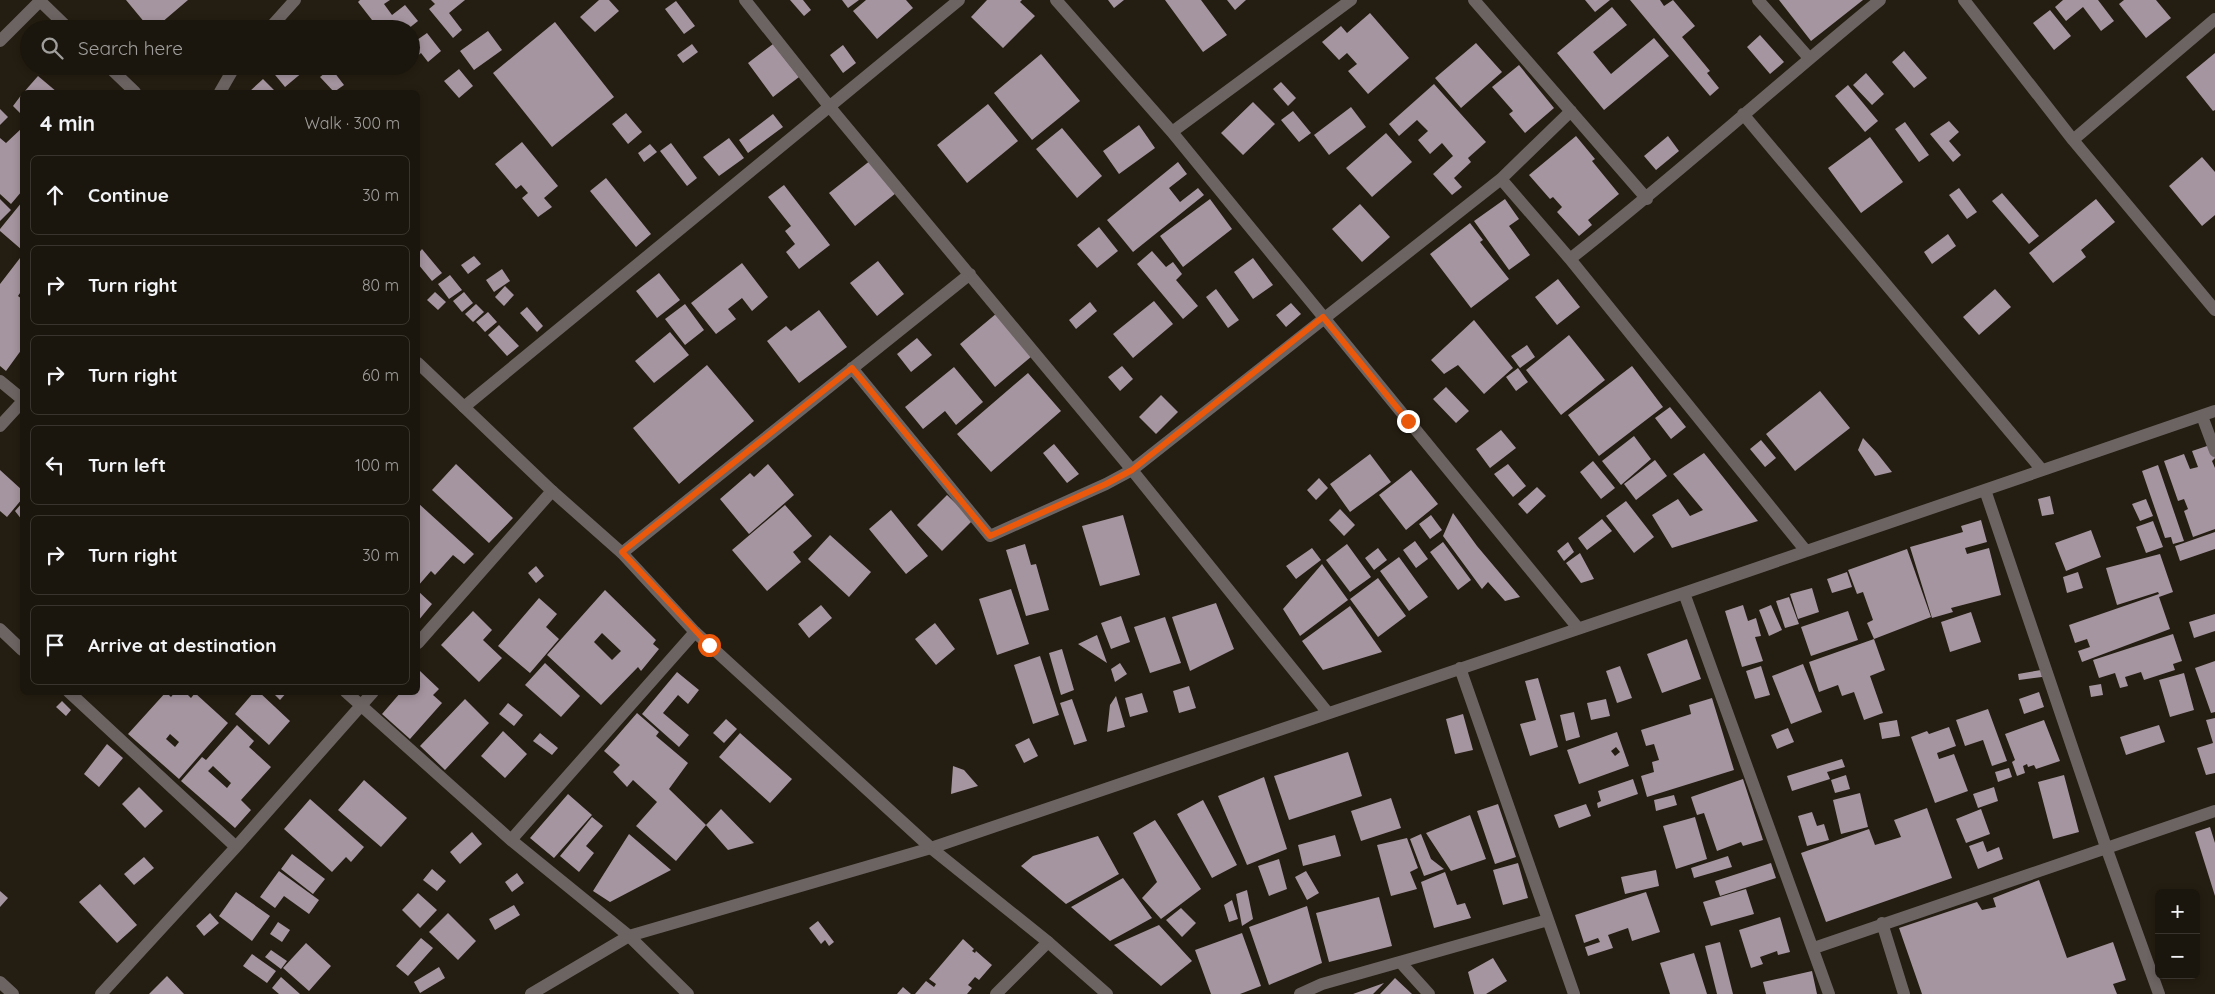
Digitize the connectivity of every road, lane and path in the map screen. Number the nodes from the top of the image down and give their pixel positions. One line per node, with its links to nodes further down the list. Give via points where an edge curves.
1 (295, 0): 15 (street)
2 (745, 0): 22 (street)
3 (959, 0): 22 (street)
4 (1056, 0): 25 (street)
5 (1351, 0): 25 (street)
6 (1474, 0): 23 (street)
7 (1758, 0): 17 (street)
8 (1880, 0): 17 (street)
9 (1964, 0): 26 (street)
10 (39, 1): 12 (street); 14 (street)
11 (2215, 19): 26 (street)
12 (20, 20)
13 (20, 20): 16 (street)
14 (59, 20)
15 (277, 20)
16 (0, 41)
17 (1809, 58): 24 (street)
18 (117, 75): 20 (street)
19 (228, 75): 21 (street)
20 (133, 90)
21 (221, 90)
22 (829, 106): 30 (street); 38 (street)
23 (1571, 111): 27 (street); 28 (street)
24 (1744, 114): 28 (street); 44 (street)
25 (1172, 132): 32 (street)
26 (2074, 140): 31 (street)
27 (1501, 179): 29 (street); 32 (street)
28 (1647, 199): 29 (street)
29 (1570, 259): 47 (street)
30 (970, 274): 34 (street); 43 (street)
31 (2215, 310)
32 (1323, 317): 43 (street); 50 (street)
33 (420, 365): 38 (street)
34 (852, 368): 43 (street, via 990,536); 48 (street)
35 (0, 381): 36 (street)
36 (20, 399)
37 (20, 403): 41 (street)
38 (464, 407): 46 (street)
39 (2215, 411): 40 (street)
40 (2202, 416): 42 (street); 44 (street)
41 (0, 426)
42 (2215, 451)
43 (1132, 470): 60 (street)
44 (2042, 470): 45 (street)
45 (1985, 490): 47 (street); 65 (street)
46 (552, 491): 48 (street); 53 (street)
47 (1806, 551): 49 (street)
48 (622, 552): 52 (street)
49 (1684, 593): 50 (street); 70 (street)
50 (1578, 628): 55 (street)
51 (0, 629): 54 (street)
52 (695, 632): 62 (street); 64 (street)
53 (420, 641)
54 (20, 648)
55 (1460, 668): 60 (street); 66 (street)
56 (72, 695): 63 (street)
57 (349, 695): 59 (street)
58 (370, 695): 59 (street)
59 (361, 706): 62 (street); 63 (street)
60 (1328, 713): 64 (street)
61 (2215, 811): 65 (street)
62 (511, 840): 68 (street)
63 (236, 847): 74 (street)
64 (931, 848): 68 (street); 69 (street)
65 (2106, 848): 67 (street); 84 (street)
66 (1548, 920): 71 (street); 81 (street)
67 (1882, 923): 70 (street); 83 (street)
68 (629, 936): 75 (street); 76 (street)
69 (1048, 942): 77 (street); 78 (street)
70 (1814, 948): 82 (street)
71 (1400, 962): 79 (street, via 1322,984); 80 (street)
72 (0, 982): 73 (street)
73 (13, 994)
74 (101, 994)
75 (531, 994)
76 (688, 994)
77 (996, 994)
78 (1107, 994)
79 (1300, 994)
80 (1429, 994)
81 (1574, 994)
82 (1830, 994)
83 (1904, 994)
84 (2159, 994)

